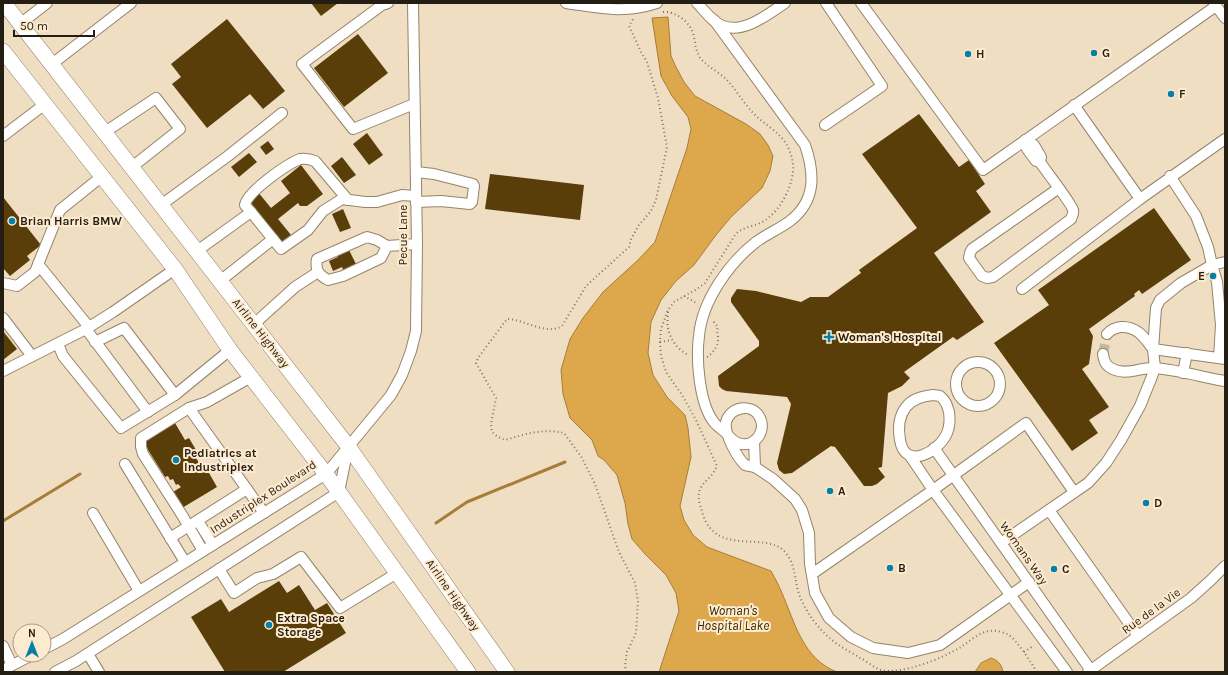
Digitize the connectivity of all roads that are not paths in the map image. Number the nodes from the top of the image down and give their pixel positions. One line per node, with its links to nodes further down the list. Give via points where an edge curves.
1 (4, 3): 15 (highway, Airline Highway)
2 (47, 3): 15 (street)
3 (130, 3): 17 (street)
4 (388, 3): 19 (street, via 302,64 353,129)
5 (412, 3): 19 (street, Pecue Lane)
6 (566, 3): 7 (street, via 621,10)
7 (657, 3)
8 (697, 3): 14 (street)
9 (785, 3): 14 (street, via 753,23 735,27 722,26)
10 (826, 3): 22 (street, via 882,86)
11 (861, 3): 26 (street, via 983,170)
12 (1215, 4): 13 (street); 20 (street)
13 (1225, 18)
14 (714, 20): 70 (street, via 800,138 812,170 812,185 800,213 756,242 740,257 724,277 702,316 699,335 699,377 705,404 713,421)
15 (20, 24): 17 (highway, Airline Highway)
16 (3, 51): 18 (highway)
17 (52, 64): 23 (highway, Airline Highway)
18 (45, 104): 24 (street); 30 (highway)
19 (414, 104): 28 (street, Pecue Lane)
20 (1074, 105): 26 (street); 33 (street)
21 (282, 112): 35 (street)
22 (825, 125)
23 (105, 132): 27 (highway, Airline Highway); 27 (street, via 156,98 180,129)
24 (3, 136)
25 (1225, 139): 29 (street)
26 (1026, 142): 31 (street, via 1034,146 1041,156 1040,162)
27 (132, 167): 35 (highway, Airline Highway)
28 (416, 172): 32 (street, Pecue Lane); 32 (street, via 434,174 474,186 470,204)
29 (1170, 176): 33 (street); 43 (street, via 1196,216)
30 (101, 177): 42 (street, via 60,210); 44 (highway)
31 (1059, 188): 31 (street, via 1073,208 1071,219 992,277 982,276 970,258 972,249)
32 (416, 199): 34 (street, via 402,195 377,202); 38 (street, Pecue Lane)
33 (1140, 199): 48 (street)
34 (348, 200): 36 (street, via 315,161 302,159 274,174 248,197 245,205); 37 (street, via 342,200 323,211 308,230 281,249)
35 (161, 205): 40 (highway, Airline Highway)
36 (250, 212): 37 (street); 40 (street)
37 (273, 239): 46 (street)
38 (417, 244): 39 (street); 72 (street, Pecue Lane, via 416,331 411,351 391,395)
39 (387, 246): 45 (street, via 381,258 343,276 328,280); 45 (street, via 368,237 317,259 315,266)
40 (197, 251): 46 (highway, Airline Highway)
41 (1225, 262): 43 (street)
42 (38, 264): 47 (street, via 34,272 17,286); 51 (street)
43 (1212, 265): 55 (street, via 1181,283 1160,300 1156,308); 60 (street, via 1217,282)
44 (174, 269): 51 (street); 56 (highway)
45 (318, 272): 50 (street, via 295,287)
46 (220, 281): 50 (highway, Airline Highway)
47 (3, 283)
48 (1022, 289)
49 (3, 318): 59 (street)
50 (254, 324): 72 (highway, Airline Highway)
51 (88, 328): 53 (street); 54 (street)
52 (1106, 334): 55 (street, via 1116,328 1131,328 1139,332)
53 (95, 342): 67 (street, via 124,328); 69 (street)
54 (58, 344): 59 (street); 69 (street, via 63,356 121,428)
55 (1154, 349): 57 (street); 61 (street)
56 (230, 350): 64 (highway); 67 (street)
57 (1187, 353): 60 (street); 63 (street)
58 (1103, 354): 61 (street, via 1107,366 1115,370 1132,372 1141,368)
59 (32, 356): 62 (street)
60 (1222, 359)
61 (1155, 368): 63 (street); 82 (street, via 1140,406 1106,463 1088,483)
62 (3, 371)
63 (1184, 373): 66 (street)
64 (251, 377): 68 (street, via 207,402); 77 (highway)
65 (957, 378): 65 (street, via 957,393 967,404 974,406 989,404 995,399 1001,386 998,373 993,367 980,362 966,366)
66 (1225, 381)
67 (175, 396): 69 (street)
68 (189, 408): 79 (street); 87 (street, via 141,438 143,454)
69 (148, 412)
70 (728, 435): 71 (street, via 737,443); 71 (street, via 726,423 732,412 750,409 759,416 762,427); 76 (street, via 740,460 745,465)
71 (754, 442): 76 (street)
72 (348, 446): 77 (street, Industriplex Boulevard); 81 (street); 111 (highway, Airline Highway)
73 (934, 448): 74 (street, via 926,455); 74 (street, via 942,441 949,426 947,405 940,396 925,396 908,404 900,420 901,448); 78 (street, Womans Way)
74 (910, 456): 80 (street)
75 (125, 464): 88 (street)
76 (755, 467): 96 (street, via 778,482 802,510 809,533)
77 (326, 474): 81 (highway); 85 (street, Industriplex Boulevard)
78 (953, 475): 80 (street); 82 (street, via 1026,423); 89 (street, Womans Way)
79 (247, 489): 85 (street); 86 (street)
80 (933, 490): 96 (street); 99 (street)
81 (339, 492): 94 (street); 95 (highway)
82 (1074, 492): 83 (street)
83 (1049, 510): 89 (street); 100 (street)
84 (93, 513): 98 (street)
85 (264, 513): 90 (street, Industriplex Boulevard)
86 (198, 521): 87 (street); 90 (street)
87 (189, 527): 88 (street); 91 (street)
88 (170, 538): 92 (street)
89 (1001, 543): 97 (street, Womans Way)
90 (213, 545): 91 (street, Industriplex Boulevard)
91 (203, 551): 92 (street, Industriplex Boulevard)
92 (185, 562): 98 (street, Industriplex Boulevard)
93 (1225, 566): 100 (street, Rue de la Vie, via 1191,598)
94 (218, 569): 95 (street, via 234,593 257,578 273,574 301,557 340,608); 103 (street)
95 (396, 573): 110 (highway)
96 (812, 574): 99 (street, via 815,593 829,618 851,637 873,648 908,653 940,645)
97 (1029, 582): 99 (street); 107 (street, Womans Way)
98 (138, 592): 101 (street, Industriplex Boulevard)
99 (1010, 596): 112 (street)
100 (1138, 636): 107 (street, Rue de la Vie)
101 (52, 645)
102 (3, 646): 105 (street)
103 (88, 654): 108 (street); 109 (street)
104 (16, 663): 105 (street)
105 (12, 665): 106 (street)
106 (3, 670)
107 (1091, 671)
108 (55, 672)
109 (99, 672)
110 (468, 672)
111 (507, 672)
112 (1067, 672)

